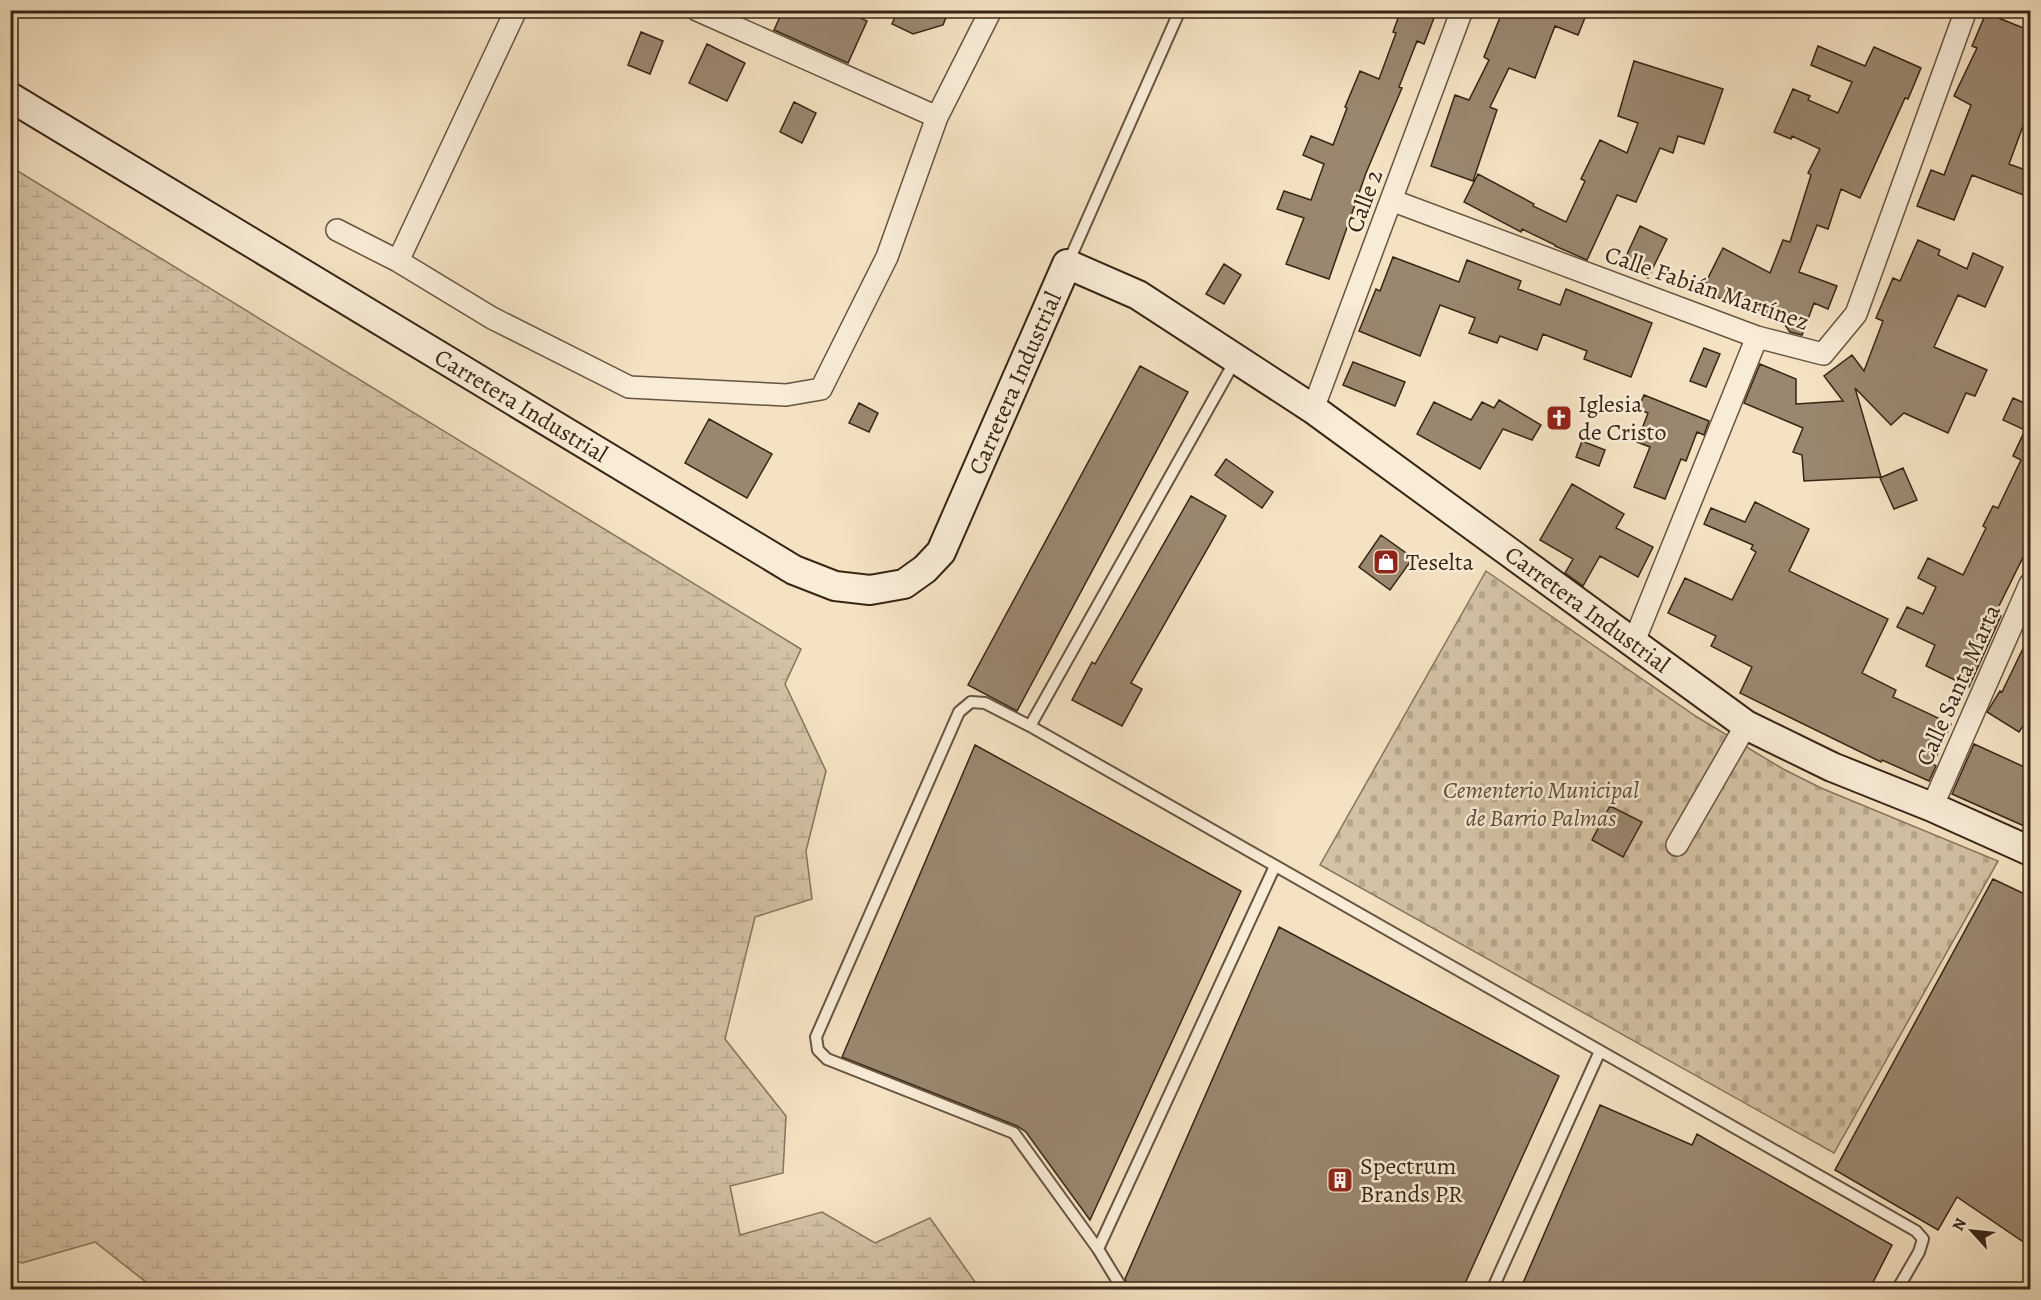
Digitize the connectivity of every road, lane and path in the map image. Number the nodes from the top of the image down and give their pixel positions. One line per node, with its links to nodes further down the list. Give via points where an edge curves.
1 (516, 10): 11 (street)
2 (696, 10): 8 (street)
3 (992, 10): 8 (street)
4 (1180, 10): 12 (lane)
5 (1462, 10): 9 (street, Calle 2)
6 (1966, 10): 13 (street, Calle Fabián Martínez, via 1856,314 1823,354)
7 (10, 97): 12 (street, Carretera Industrial, via 794,570 835,586 870,591 904,584 925,570 941,552)
8 (937, 117): 11 (street, via 887,257 821,389 786,395 629,387 492,318)
9 (1391, 200): 13 (street, Calle Fabián Martínez); 15 (street, Calle 2)
10 (337, 230): 11 (street)
11 (398, 261)
12 (1067, 264): 14 (street, Carretera Industrial, via 1138,295)
13 (1757, 337): 17 (street)
14 (1236, 359): 15 (street, Carretera Industrial); 19 (lane)
15 (1313, 410): 17 (street, Carretera Industrial)
16 (2031, 584): 20 (street, Calle Santa Marta)
17 (1633, 644): 18 (street, Carretera Industrial)
18 (1746, 725): 20 (street, Carretera Industrial, via 1832,767); 21 (street)
19 (1030, 726): 23 (lane); 25 (lane, via 985,703 970,702 959,712 816,1037 818,1050 826,1059 1014,1133)
20 (1932, 807): 22 (street, Carretera Industrial)
21 (1677, 844)
22 (2031, 850)
23 (1275, 866): 24 (lane); 25 (lane)
24 (1600, 1051): 29 (lane); 30 (lane, via 1916,1231 1923,1239 1919,1252)
25 (1098, 1249): 28 (lane)
26 (10, 1287): 27 (path)
27 (20, 1290)
28 (1123, 1290)
29 (1492, 1290)
30 (1897, 1290)

